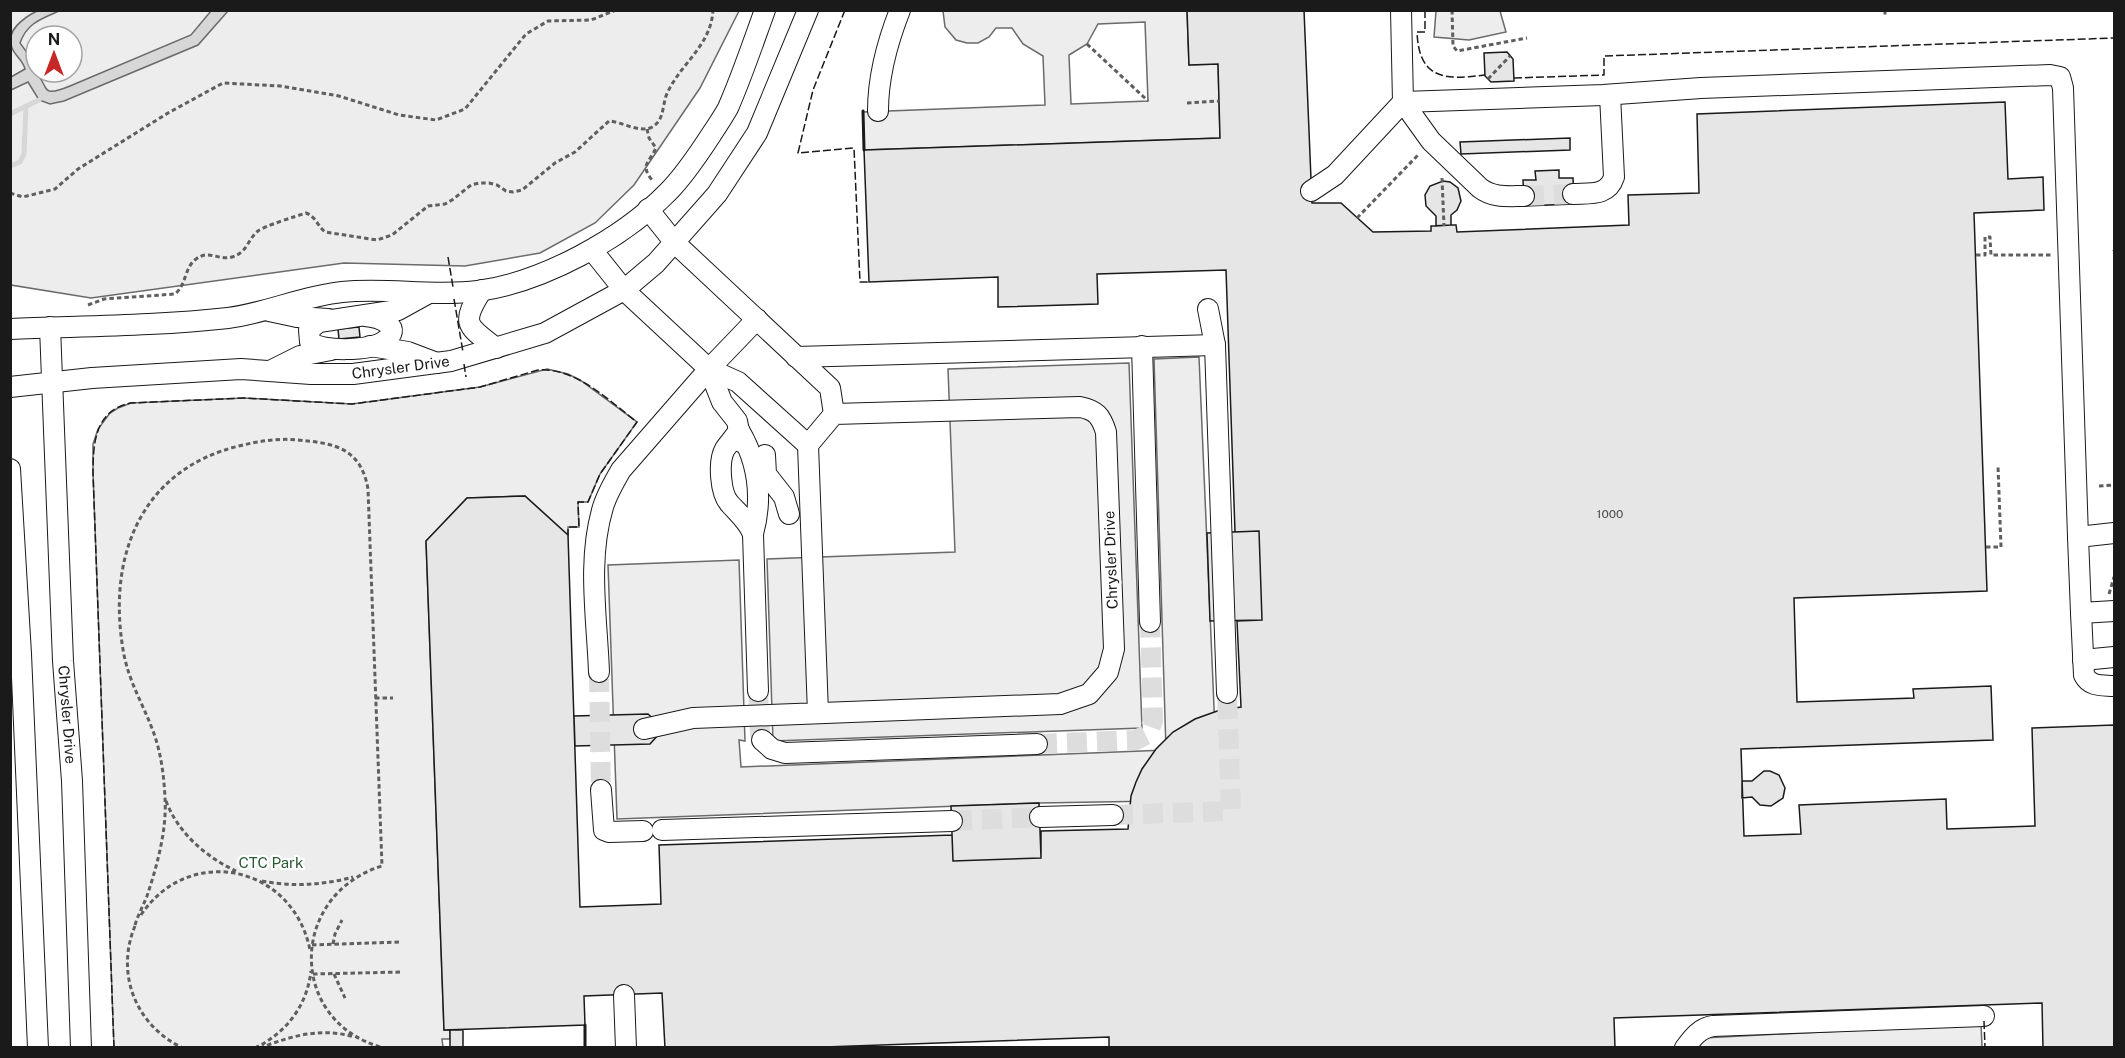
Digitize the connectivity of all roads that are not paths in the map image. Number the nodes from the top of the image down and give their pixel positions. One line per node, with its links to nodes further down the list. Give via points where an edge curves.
1 (765, 10): 11 (street, via 727,109 673,187)
2 (808, 10): 12 (street, Chrysler Drive, via 758,133 717,194)
3 (900, 10): 7 (street, via 880,75)
4 (1401, 10): 6 (street)
5 (1610, 95): 6 (street); 9 (street, via 1614,177 1611,186 1603,192); 42 (street, via 1748,86 2060,77)
6 (1402, 102): 8 (street, via 1335,175); 10 (street, via 1431,141 1480,188 1495,196)
7 (878, 111)
8 (1311, 191)
9 (1573, 194)
10 (1524, 196)
11 (648, 209): 12 (street); 13 (street)
12 (675, 243): 15 (street, Chrysler Drive); 21 (street)
13 (592, 250): 14 (street, via 547,272); 15 (street)
14 (482, 290): 16 (street); 27 (street, via 468,314 469,324)
15 (624, 290): 27 (street, Chrysler Drive, via 546,333); 31 (street)
16 (428, 294): 18 (street, via 343,291); 19 (street, via 398,310)
17 (1209, 309): 24 (street)
18 (269, 310): 20 (street); 22 (street, via 228,318)
19 (365, 316): 20 (street); 25 (street, via 382,319 390,329 384,341)
20 (330, 319): 28 (street, via 313,325 308,336 315,346)
21 (757, 319): 29 (street); 31 (street)
22 (50, 327): 23 (street); 33 (street, Chrysler Drive)
23 (10, 329)
24 (1215, 345): 26 (street); 51 (street)
25 (367, 346): 28 (street); 30 (street, via 408,352)
26 (1142, 346): 29 (street); 45 (street)
27 (496, 348): 30 (street, Chrysler Drive)
28 (333, 349): 32 (street, via 300,356)
29 (796, 357): 35 (street, via 830,388)
30 (438, 363): 32 (street, Chrysler Drive, via 353,374)
31 (709, 369): 36 (street, via 722,402); 37 (street, via 738,382); 48 (street, via 621,470 603,507 594,560)
32 (272, 370): 33 (street, Chrysler Drive, via 199,370)
33 (53, 382): 34 (street, Chrysler Drive); 63 (street, Chrysler Drive)
34 (10, 387)
35 (834, 414): 37 (street); 52 (street, Chrysler Drive, via 1080,407 1097,413 1106,432 1114,649 1108,672 1089,694 1060,704)
36 (735, 421): 39 (street, via 750,426 759,438 766,474 784,497); 40 (street, via 722,460 722,492); 40 (street, via 750,448 758,485 759,514)
37 (808, 445): 52 (street)
38 (10, 470): 62 (street)
39 (789, 514)
40 (745, 521): 50 (street)
41 (2115, 534): 42 (street)
42 (2078, 537): 44 (street)
43 (2111, 606): 44 (street)
44 (2081, 612): 47 (street)
45 (1150, 622)
46 (2115, 657): 47 (street)
47 (2083, 660): 49 (street, via 2087,681)
48 (599, 672)
49 (2115, 686)
50 (758, 691)
51 (1227, 693)
52 (818, 713): 53 (street, Chrysler Drive, via 693,717)
53 (644, 729)
54 (762, 740): 55 (street, via 784,753)
55 (1037, 744)
56 (601, 790): 59 (street, via 604,830 609,832)
57 (1113, 815): 58 (street)
58 (1040, 817)
59 (952, 821)
60 (624, 995): 64 (street)
61 (1984, 1016): 65 (street, via 1713,1026 1697,1032)
62 (38, 1047)
63 (81, 1047)
64 (626, 1047)
65 (1685, 1047)

